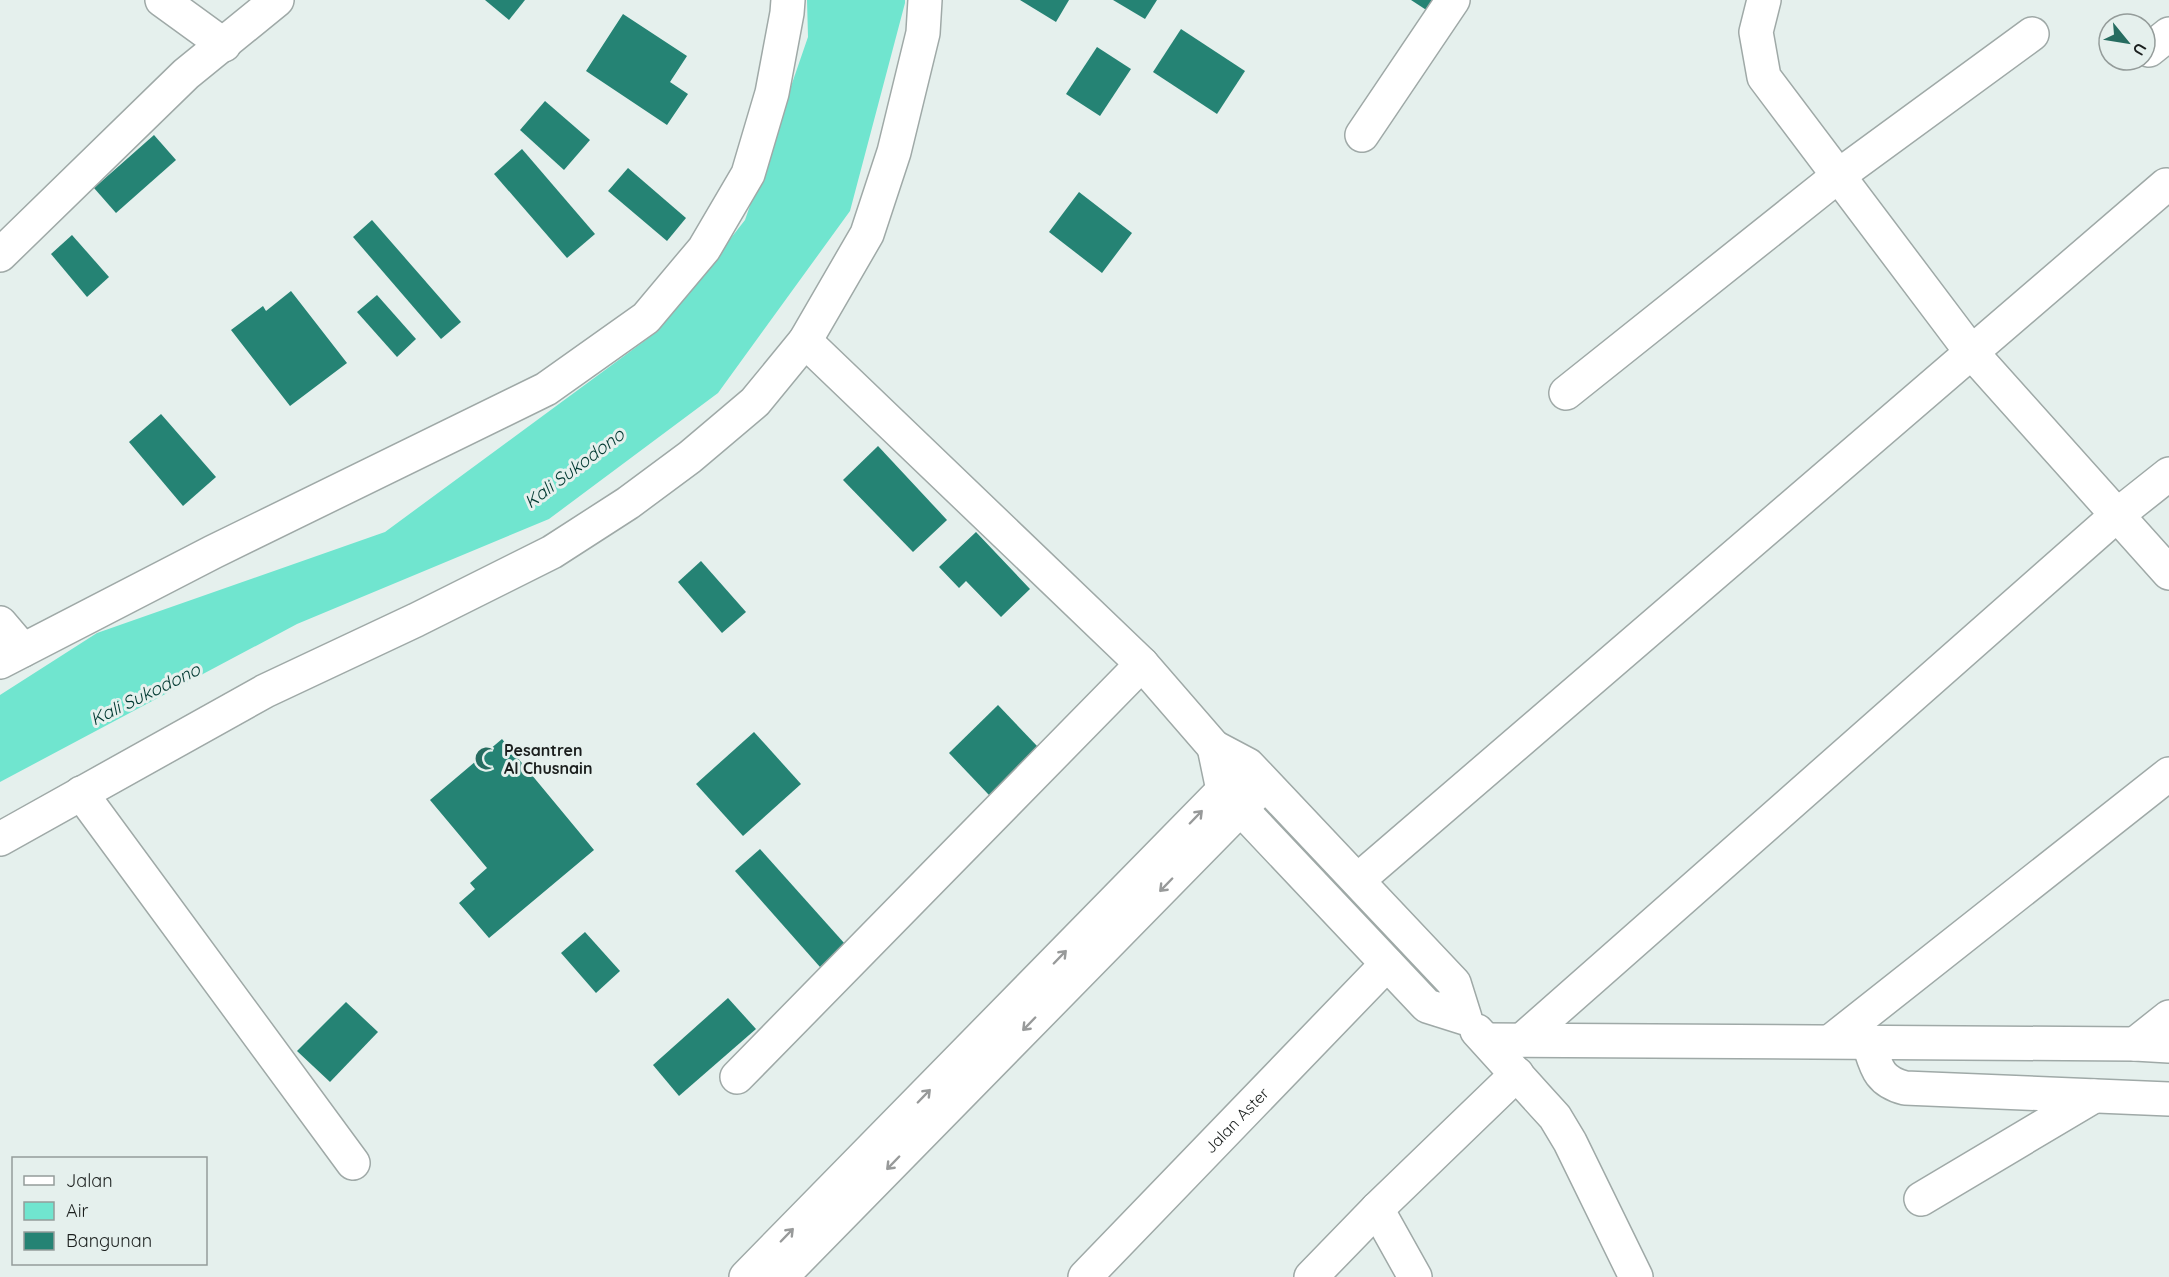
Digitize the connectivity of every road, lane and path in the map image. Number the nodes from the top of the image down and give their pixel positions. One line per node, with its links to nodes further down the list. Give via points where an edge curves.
1 (162, 0): 8 (street)
2 (277, 0): 8 (street)
3 (788, 0): 20 (street, via 772,93 748,174 704,249 646,318 546,389)
4 (925, 0): 13 (street, via 923,33 894,153 867,234)
5 (1454, 0): 9 (street)
6 (1764, 0): 10 (street, via 1756,32 1764,77)
7 (2032, 34): 10 (street)
8 (224, 45): 12 (street, via 186,74)
9 (1362, 135)
10 (1838, 176): 14 (street); 15 (street)
11 (2166, 185): 14 (street)
12 (0, 255)
13 (805, 341): 21 (street); 25 (street, via 754,402 690,457 552,552 265,691)
14 (1972, 353): 17 (street); 28 (street)
15 (1566, 393)
16 (2169, 474): 17 (street)
17 (2116, 516): 18 (street); 32 (street)
18 (2169, 573)
19 (0, 623): 20 (street)
20 (11, 656)
21 (1142, 664): 22 (street); 38 (street)
22 (1214, 747): 23 (street); 26 (street)
23 (1257, 774): 26 (street); 28 (street)
24 (2169, 774): 33 (street)
25 (81, 793): 27 (street); 41 (street)
26 (1232, 799): 29 (street); 44 (street, one-way to 26); 45 (street, one-way to 45)
27 (0, 839)
28 (1358, 880): 31 (street, via 1454,983)
29 (1387, 964): 31 (street, via 1427,1006); 46 (street, Jalan Aster)
30 (2169, 1017): 35 (street)
31 (1475, 1029): 32 (street); 37 (street)
32 (1522, 1040): 33 (street)
33 (1832, 1041): 34 (street)
34 (1868, 1041): 35 (street); 39 (street, via 1882,1077 1905,1088)
35 (2135, 1044): 36 (street)
36 (2169, 1047)
37 (1517, 1074): 43 (street); 49 (street, via 1564,1131)
38 (737, 1077)
39 (2094, 1096): 40 (street); 42 (street)
40 (2169, 1099)
41 (353, 1163)
42 (1921, 1199)
43 (1377, 1209): 47 (street); 48 (street)
44 (746, 1277)
45 (782, 1277)
46 (1084, 1277)
47 (1311, 1277)
48 (1415, 1277)
49 (1636, 1277)

